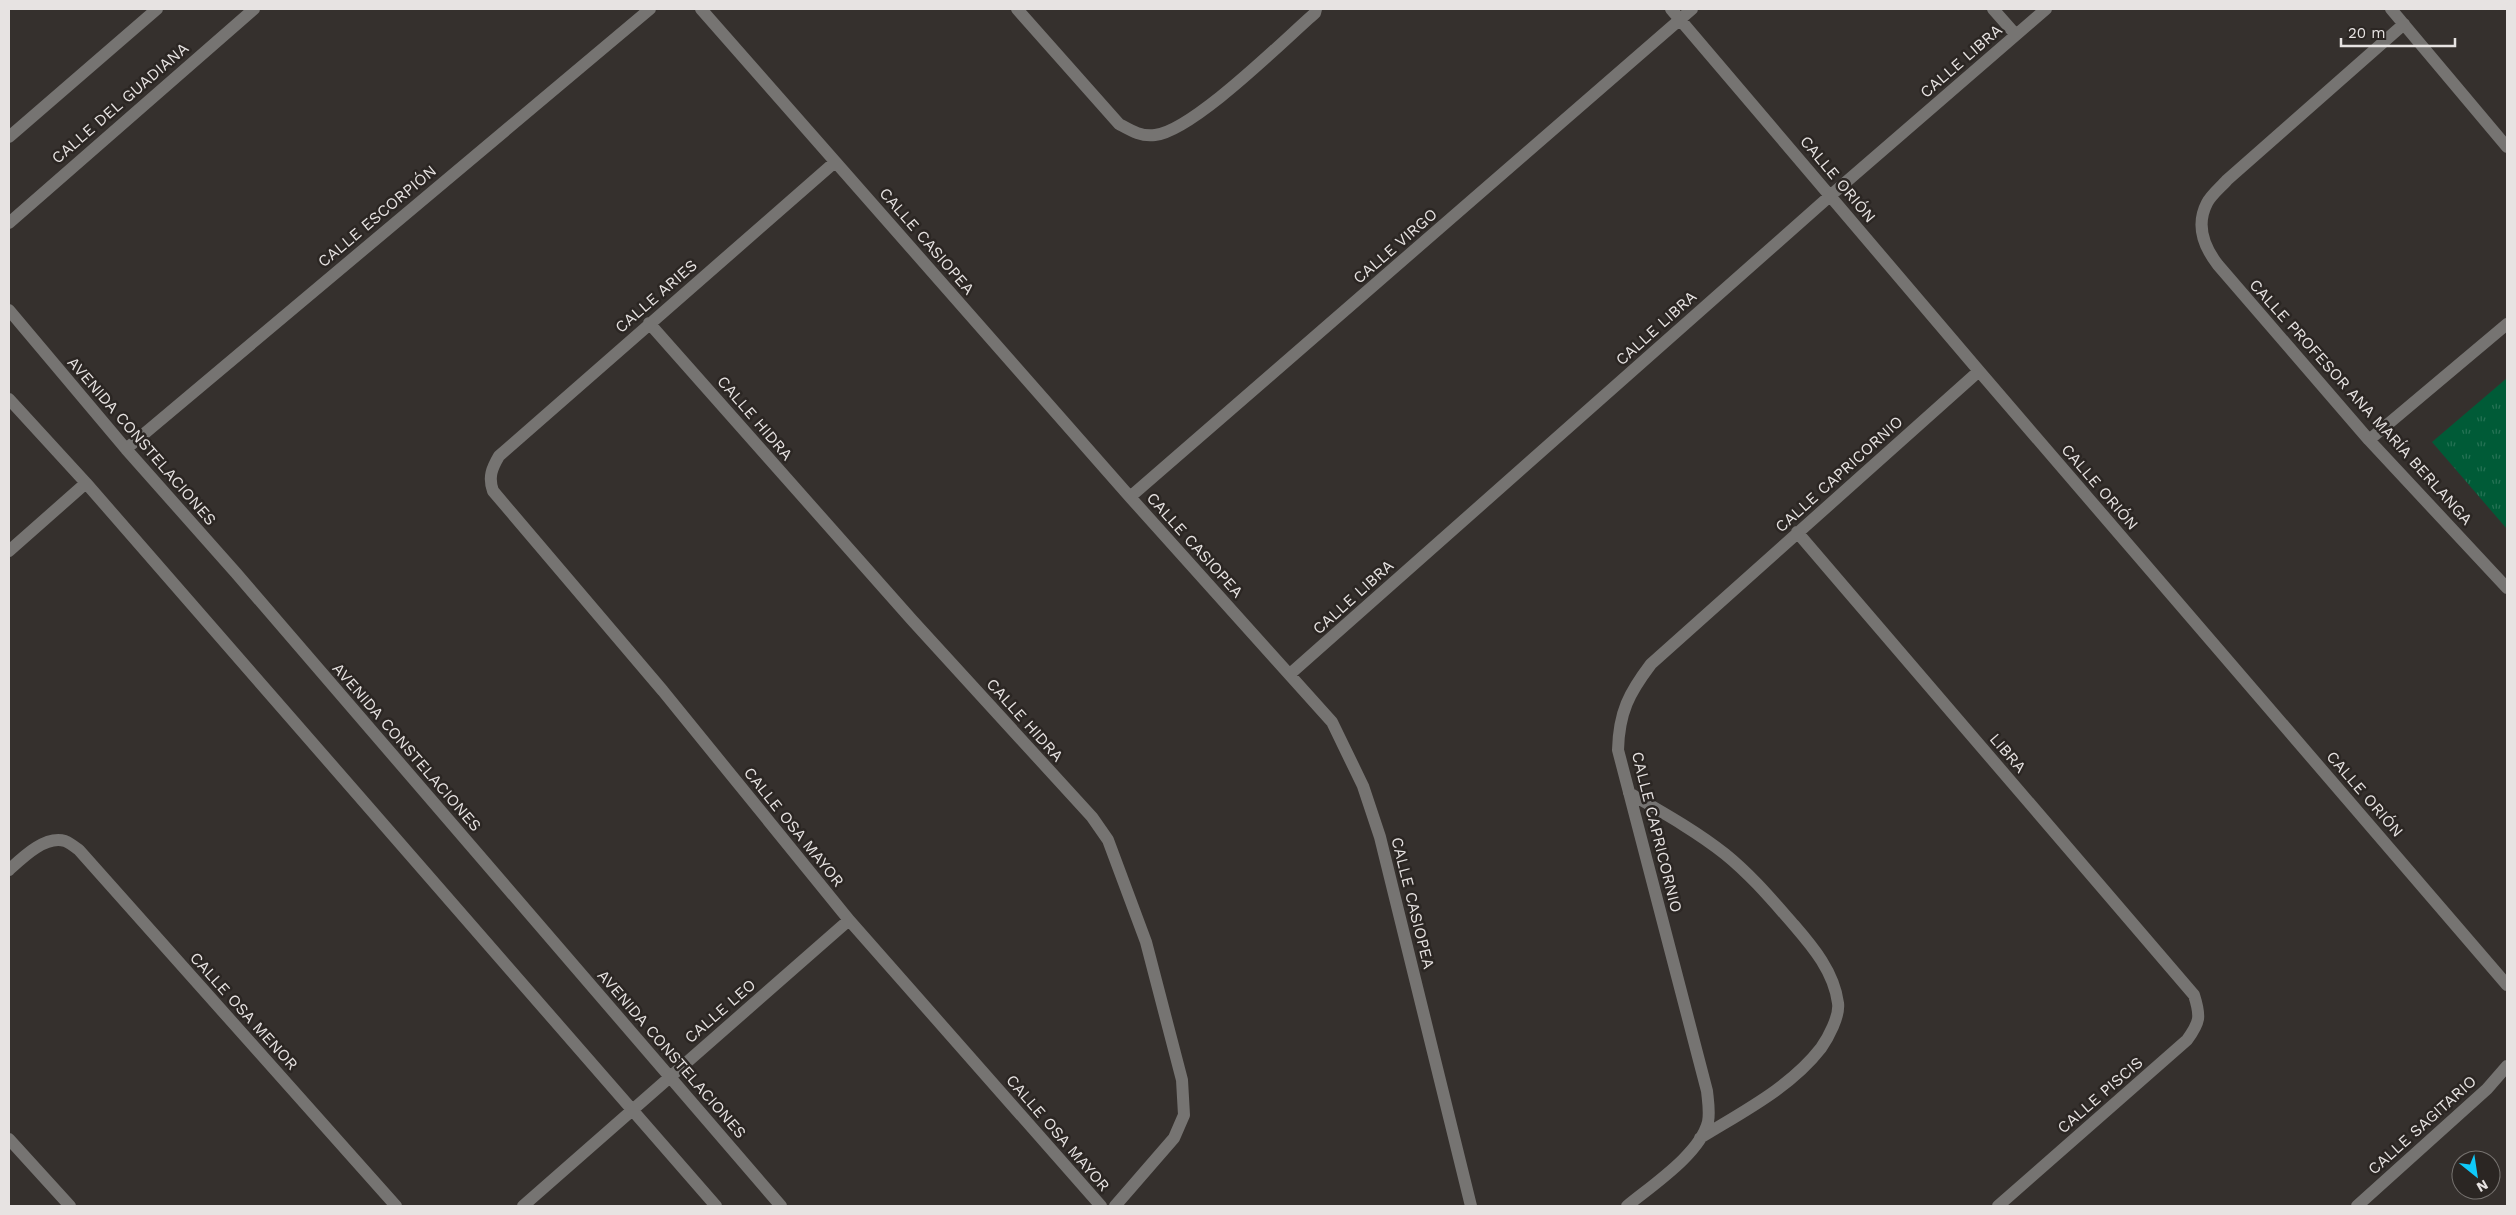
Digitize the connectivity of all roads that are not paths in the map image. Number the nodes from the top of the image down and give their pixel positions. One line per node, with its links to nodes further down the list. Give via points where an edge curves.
1 (157, 9): 15 (street)
2 (254, 9): 19 (street, CALLE DEL GUADIANA)
3 (650, 9): 26 (street, CALLE ESCORPIÓN)
4 (701, 9): 17 (street, CALLE CASIOPEA)
5 (1017, 9): 6 (street, via 1119,124 1138,134 1155,135 1174,129 1227,92)
6 (1316, 9)
7 (1672, 9): 12 (street, CALLE ORIÓN)
8 (1692, 9): 12 (street, CALLE VIRGO)
9 (1993, 9): 14 (street)
10 (2046, 9): 14 (street, CALLE LIBRA)
11 (2391, 9): 13 (street)
12 (1681, 19): 18 (street, CALLE ORIÓN); 29 (street, CALLE VIRGO)
13 (2404, 24): 16 (street); 25 (street, CALLE PROFESOR ANA MARÍA BERLANGA, via 2228,180 2206,204 2200,230 2206,250 2218,265)
14 (2016, 35): 18 (street, CALLE LIBRA)
15 (9, 137)
16 (2507, 148)
17 (835, 162): 21 (street, CALLE ARIES); 29 (street, CALLE CASIOPEA)
18 (1831, 195): 23 (street, CALLE ORIÓN); 33 (street, CALLE LIBRA)
19 (9, 223)
20 (9, 310): 26 (street, AVENIDA CONSTELACIONES)
21 (649, 323): 27 (street, CALLE ARIES); 50 (street, CALLE HIDRA, via 1092,817 1108,840 1146,942 1174,1041 1182,1080 1184,1116 1174,1138)
22 (2507, 324): 25 (street)
23 (1979, 371): 30 (street, CALLE CAPRICORNIO); 37 (street, CALLE ORIÓN)
24 (9, 399): 28 (street)
25 (2369, 440): 32 (street, CALLE PROFESOR ANA MARÍA BERLANGA)
26 (126, 449): 40 (street, AVENIDA CONSTELACIONES)
27 (499, 456): 36 (street, CALLE OSA MAYOR, via 490,474 493,491 663,691)
28 (86, 483): 31 (street); 41 (street)
29 (1130, 497): 33 (street, CALLE CASIOPEA)
30 (1798, 532): 34 (street, CALLE CAPRICORNIO, via 1651,664 1634,686 1619,724 1618,750); 38 (street, LIBRA)
31 (9, 551)
32 (2507, 588)
33 (1290, 674): 51 (street, CALLE CASIOPEA, via 1332,722 1363,786 1380,837)
34 (1630, 793): 42 (street, CALLE CAPRICORNIO, via 1707,1091 1707,1123); 42 (street, via 1718,849 1763,890 1825,964 1838,1004 1832,1026 1821,1047 1802,1068 1780,1088)
35 (9, 870): 45 (street, CALLE OSA MENOR, via 51,841 65,841 79,850)
36 (849, 920): 40 (street, CALLE LEO); 49 (street, CALLE OSA MAYOR)
37 (2507, 985)
38 (2194, 995): 53 (street, CALLE PISCIS, via 2198,1020 2187,1040)
39 (2507, 1066): 54 (street, CALLE SAGITARIO, via 2487,1089)
40 (669, 1076): 41 (street, CALLE LEO); 48 (street, AVENIDA CONSTELACIONES)
41 (633, 1108): 46 (street, CALLE LEO); 47 (street)
42 (1700, 1138): 52 (street, CALLE CAPRICORNIO, via 1682,1160)
43 (9, 1139): 44 (street)
44 (70, 1206)
45 (396, 1206)
46 (523, 1206)
47 (716, 1206)
48 (781, 1206)
49 (1102, 1206)
50 (1115, 1206)
51 (1471, 1206)
52 (1627, 1206)
53 (1998, 1206)
54 (2356, 1206)

